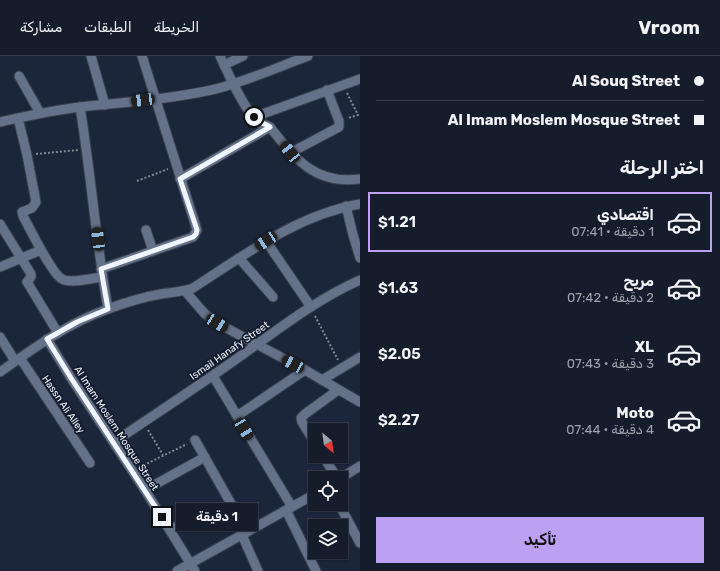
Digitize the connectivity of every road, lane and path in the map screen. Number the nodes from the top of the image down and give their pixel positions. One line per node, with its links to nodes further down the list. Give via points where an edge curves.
1 (91, 56): 12 (street)
2 (142, 56): 11 (street)
3 (243, 56): 5 (street)
4 (308, 56): 8 (street)
5 (222, 60): 8 (street)
6 (19, 76): 14 (street)
7 (360, 79): 9 (street)
8 (233, 84): 11 (street, via 198,93); 15 (street)
9 (343, 85): 10 (street); 17 (path, via 358,115)
10 (327, 90): 15 (street); 17 (street)
11 (156, 99): 12 (street); 23 (street)
12 (105, 105): 13 (street)
13 (80, 107): 14 (street); 20 (street)
14 (40, 113): 16 (street)
15 (254, 117): 19 (street, via 261,124)
16 (18, 118): 18 (street); 22 (street)
17 (339, 121): 21 (street, via 339,127)
18 (0, 122)
19 (270, 127): 21 (street); 24 (street)
20 (87, 150): 22 (path); 38 (street)
21 (290, 152): 25 (street, via 316,173 342,180)
22 (27, 155): 32 (street, via 36,202 22,214)
23 (176, 166): 24 (street); 26 (path)
24 (180, 179): 33 (street, via 197,230 196,234)
25 (360, 179)
26 (137, 181)
27 (360, 204): 28 (street)
28 (346, 206): 31 (street, via 309,218); 35 (street)
29 (0, 224): 36 (street)
30 (146, 230): 33 (street)
31 (266, 241): 34 (street); 42 (street)
32 (41, 250): 36 (street); 38 (street, via 61,279 70,281)
33 (153, 251): 38 (street)
34 (239, 258): 40 (street); 41 (street)
35 (360, 258)
36 (21, 259): 37 (street); 44 (street, via 31,276 27,282)
37 (0, 267)
38 (102, 273): 43 (street)
39 (360, 280): 42 (street, Ismail Hanafy Street)
40 (185, 291): 43 (street, via 159,294); 47 (street, via 217,323)
41 (273, 297)
42 (311, 307): 47 (street, Ismail Hanafy Street); 50 (path)
43 (108, 309): 44 (street)
44 (58, 333): 46 (street)
45 (0, 337): 49 (street, Hassn Ali Alley)
46 (47, 339): 49 (street); 61 (street, Al Imam Moslem Mosque Street)
47 (256, 345): 51 (street); 53 (street, Ismail Hanafy Street)
48 (360, 357): 50 (street)
49 (17, 360): 52 (street); 64 (street, Hassn Ali Alley)
50 (342, 368): 54 (street)
51 (305, 370): 54 (street); 57 (street)
52 (0, 372)
53 (212, 376): 57 (street); 58 (street, Ismail Hanafy Street)
54 (322, 380): 55 (street)
55 (338, 390): 56 (street); 59 (street, via 301,418)
56 (360, 402)
57 (237, 416): 70 (street)
58 (144, 422): 61 (street, Ismail Hanafy Street); 62 (path)
59 (308, 432)
60 (195, 440): 62 (path); 63 (street)
61 (114, 442): 66 (street, Al Imam Moslem Mosque Street)
62 (163, 456): 66 (path)
63 (205, 458): 68 (street); 74 (street)
64 (90, 463)
65 (360, 466): 67 (street)
66 (132, 471): 68 (street, Al Imam Moslem Mosque Street)
67 (348, 474)
68 (145, 490): 73 (street, Al Imam Moslem Mosque Street)
69 (308, 498): 70 (street)
70 (289, 509): 74 (street); 79 (street)
71 (205, 511): 73 (street)
72 (343, 511): 75 (street)
73 (170, 530): 76 (street, Al Imam Moslem Mosque Street)
74 (244, 534): 76 (street); 78 (street)
75 (360, 543)
76 (193, 567): 77 (street)
77 (177, 571)
78 (258, 571)
79 (316, 571)

